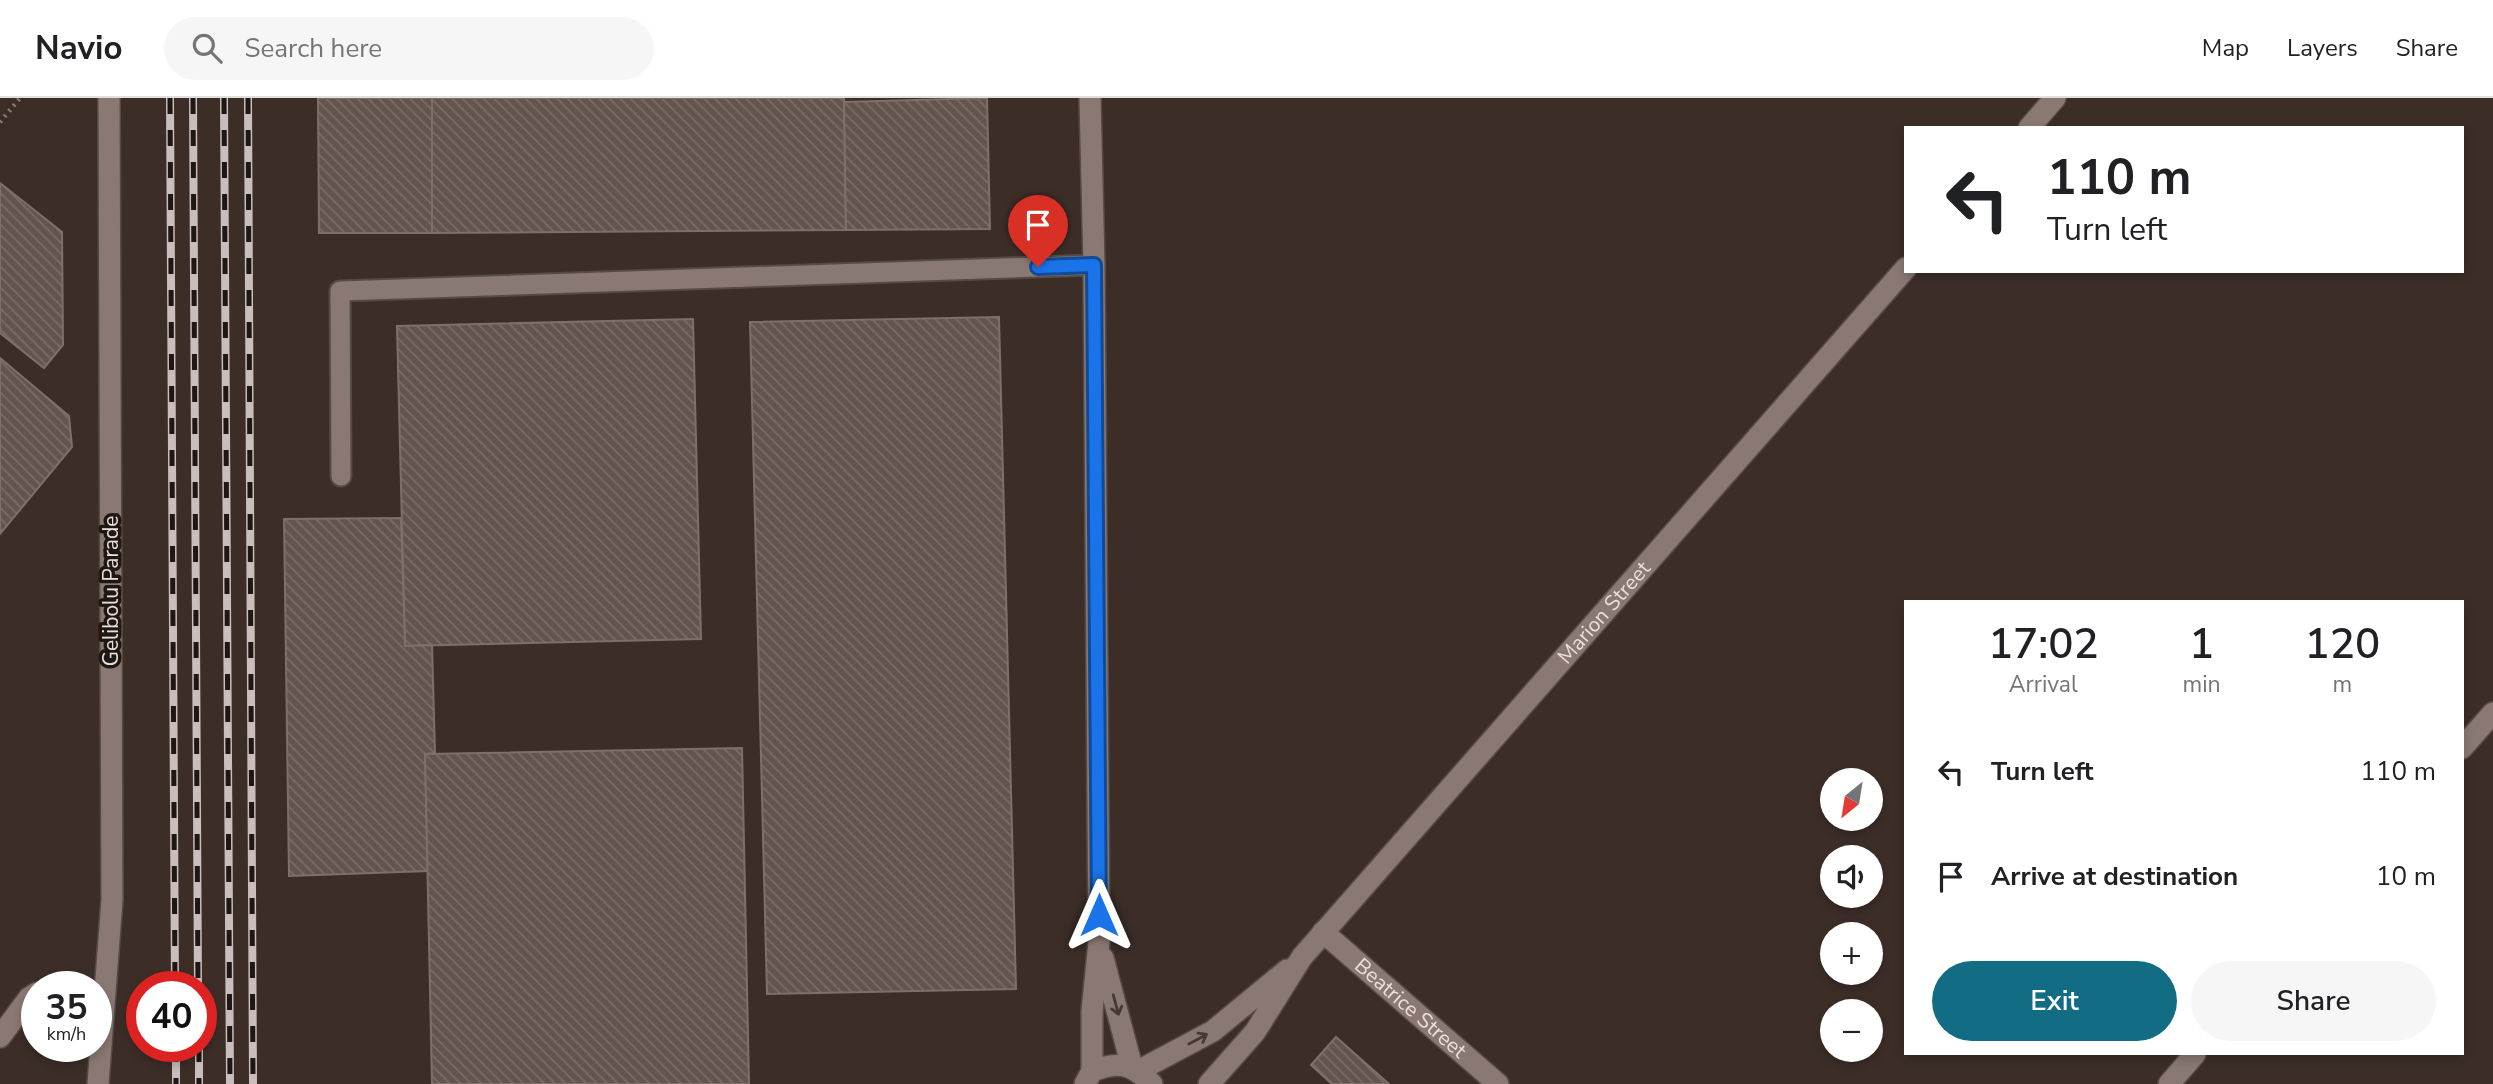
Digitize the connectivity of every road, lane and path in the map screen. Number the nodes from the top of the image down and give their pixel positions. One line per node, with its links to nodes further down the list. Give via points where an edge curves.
1 (20, 98): 5 (path)
2 (109, 98): 15 (street, Gelibolu Parade, via 112,900)
3 (1090, 98): 7 (street)
4 (2055, 98): 6 (street)
5 (0, 122)
6 (2031, 126)
7 (1094, 265): 9 (lane, via 340,291); 13 (street)
8 (1904, 270): 12 (street, Marion Street)
9 (341, 476)
10 (2493, 713): 11 (street)
11 (2464, 746)
12 (1323, 932): 14 (street, Marion Street); 24 (street, Beatrice Street)
13 (1099, 942): 20 (street, one-way to 20); 21 (street)
14 (1302, 957): 20 (street, Marion Street, one-way to 14, via 1213,1031); 23 (street, Marion Street, via 1255,1032)
15 (103, 971)
16 (21, 1009): 17 (street)
17 (0, 1037)
18 (2194, 1055): 25 (street)
19 (98, 1062): 22 (street, Gelibolu Parade)
20 (1141, 1074): 21 (street, via 1110,1065)
21 (1089, 1077)
22 (98, 1084)
23 (1209, 1084)
24 (1498, 1084)
25 (2169, 1084)

